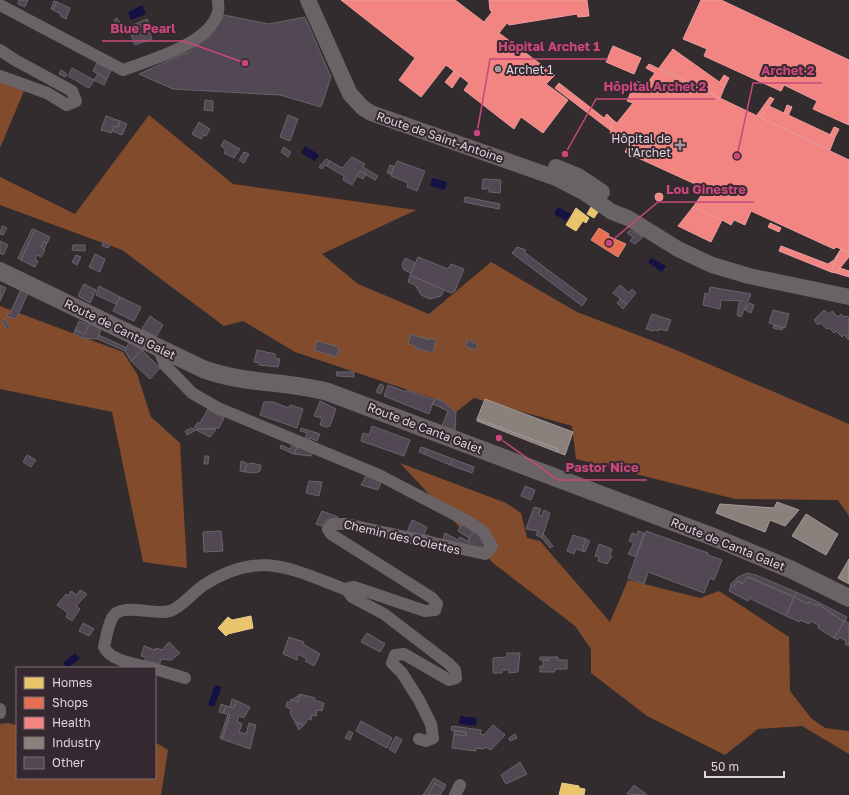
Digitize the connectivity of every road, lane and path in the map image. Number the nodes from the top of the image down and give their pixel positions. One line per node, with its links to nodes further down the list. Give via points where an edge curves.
1 (218, 0): 4 (street, via 218,13 200,37 166,54 124,70)
2 (308, 0): 7 (street, Route de Saint-Antoine, via 345,86 363,108 382,118)
3 (317, 0): 7 (street, Route de Saint-Antoine, via 356,87 371,102 395,114 566,171)
4 (0, 5)
5 (0, 50): 6 (street, via 72,91 76,101 67,105 47,93)
6 (0, 76)
7 (589, 189): 9 (street, Route de Saint-Antoine, via 612,212 628,218 678,249 718,267)
8 (0, 271): 10 (main road, Route de Canta Galet)
9 (849, 298)
10 (163, 350): 11 (street, Chemin des Colettes, via 161,355 165,365 192,393 218,408 379,475 483,531 492,546 485,554 476,554 346,524 332,524 328,529 331,534 438,604 435,610 425,611 354,587); 12 (main road, Route de Canta Galet, via 217,374 328,392 716,538 792,570)
11 (347, 590): 13 (street, via 288,569 258,564 243,566 219,576 171,610 132,610 116,613 112,618 104,647 106,652 113,657); 18 (street, via 352,596 384,614 455,670 456,678 449,680 404,654 394,655 395,667 409,683 431,724 433,738 426,741)
12 (849, 598)
13 (150, 667)
14 (156, 669): 15 (street)
15 (185, 678)
16 (0, 709): 17 (street)
17 (0, 713)
18 (419, 739)

